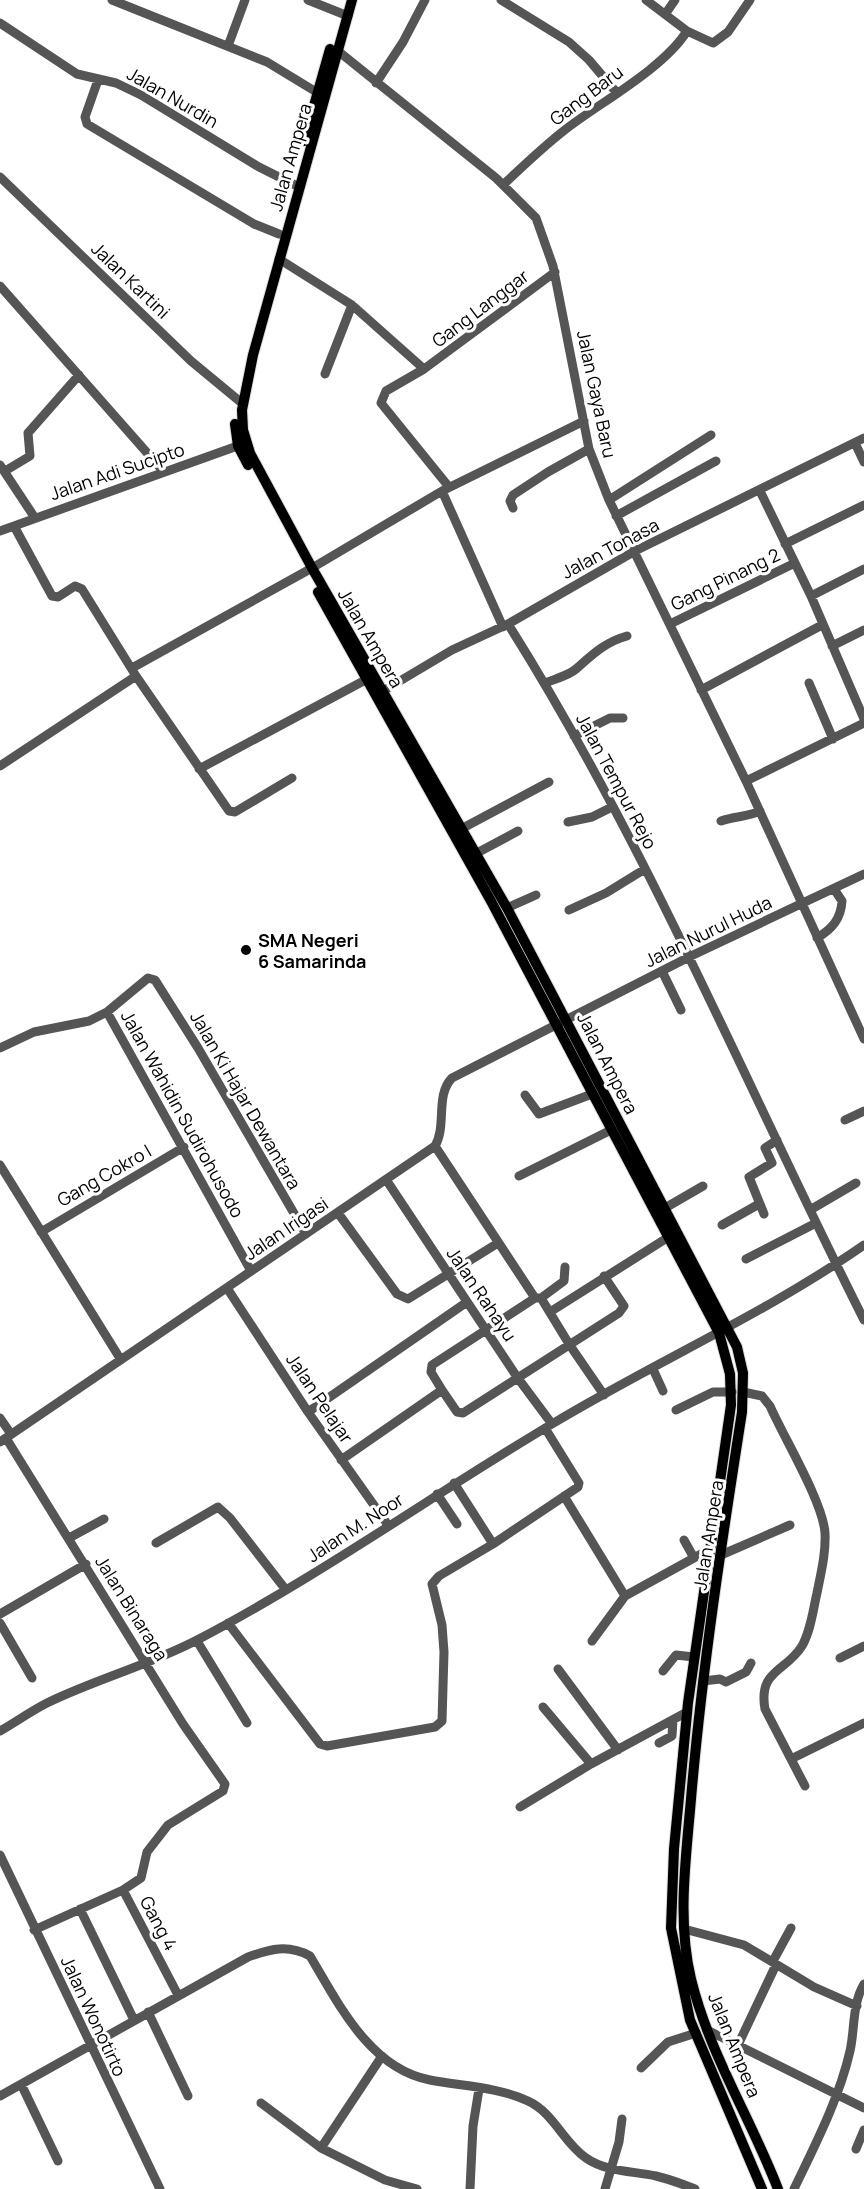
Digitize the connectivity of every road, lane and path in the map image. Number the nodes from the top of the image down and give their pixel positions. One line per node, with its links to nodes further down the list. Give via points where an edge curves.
1 (112, 0): 15 (street)
2 (246, 0): 15 (street)
3 (308, 0): 12 (street)
4 (345, 0): 12 (main road, Jalan Ampera)
5 (352, 0): 12 (main road, Jalan Ampera)
6 (425, 0): 18 (street)
7 (501, 0): 20 (street, via 569,42)
8 (646, 0): 11 (street)
9 (675, 0): 11 (street)
10 (750, 0): 14 (street, via 717,42 708,42)
11 (666, 13): 14 (street)
12 (344, 15): 16 (main road, Jalan Ampera); 19 (main road, Jalan Ampera)
13 (0, 23): 17 (street, Jalan Nurdin, via 77,74)
14 (687, 31): 20 (street, Gang Baru, via 677,45)
15 (228, 46): 19 (street, via 267,62)
16 (338, 51): 18 (street, Jalan Gaya Baru); 23 (main road, Jalan Ampera)
17 (98, 80): 23 (street, Jalan Nurdin, via 141,94); 26 (street, via 85,117 87,124 254,224)
18 (376, 83): 22 (street, Jalan Gaya Baru)
19 (318, 93): 23 (main road, Jalan Ampera)
20 (617, 93): 22 (street, Gang Baru, via 565,130)
21 (0, 177): 24 (street, Jalan Kartini)
22 (504, 184): 28 (street, Jalan Gaya Baru, via 536,218)
23 (296, 186): 26 (main road, Jalan Ampera); 27 (main road, Jalan Ampera)
24 (10, 187): 25 (street); 34 (street, Jalan Kartini, via 191,361)
25 (0, 190)
26 (279, 234): 34 (main road, Jalan Ampera)
27 (279, 259): 30 (street); 34 (main road, Jalan Ampera)
28 (555, 272): 31 (street, Gang Langgar); 35 (street, Jalan Gaya Baru)
29 (0, 286): 33 (street)
30 (352, 305): 31 (street); 32 (street)
31 (424, 369): 44 (street, Gang Langgar, via 386,391 381,403)
32 (325, 374)
33 (79, 375): 42 (street, via 28,433 30,456); 43 (street)
34 (240, 402): 38 (main road, Jalan Ampera)
35 (584, 421): 39 (street, Jalan Gaya Baru); 44 (street)
36 (711, 435): 46 (street)
37 (860, 441): 41 (street); 45 (street, Jalan Tonasa)
38 (242, 444): 43 (street, Jalan Adi Sucipto); 57 (main road, Jalan Ampera)
39 (589, 449): 46 (street, Jalan Gaya Baru); 48 (street, via 513,495)
40 (717, 461): 49 (street)
41 (864, 462)
42 (2, 468): 50 (street)
43 (164, 472): 50 (street, Jalan Adi Sucipto)
44 (446, 489): 57 (street); 61 (street, Jalan Tempur Rejo)
45 (760, 491): 53 (street); 54 (street, Jalan Tonasa)
46 (609, 500): 49 (street, Jalan Gaya Baru)
47 (864, 505): 53 (street)
48 (513, 508)
49 (616, 516): 54 (street, Jalan Gaya Baru)
50 (35, 518): 51 (street, Jalan Adi Sucipto)
51 (14, 526): 52 (street, Jalan Adi Sucipto); 65 (street, via 52,596 58,597 75,586 82,589)
52 (0, 531)
53 (785, 544): 55 (street)
54 (635, 551): 59 (street, Jalan Gaya Baru); 61 (street, Jalan Tonasa)
55 (795, 564): 58 (street); 59 (street, Gang Pinang 2)
56 (864, 569): 58 (street)
57 (309, 570): 65 (street); 66 (main road, Jalan Ampera)
58 (811, 596): 60 (street)
59 (670, 624): 69 (street, Jalan Gaya Baru)
60 (822, 625): 64 (street); 69 (street)
61 (506, 626): 67 (street, Jalan Tempur Rejo); 70 (street, Jalan Tonasa, via 452,650)
62 (864, 630): 64 (street)
63 (627, 636): 67 (street, via 609,642 576,669)
64 (832, 646): 71 (street)
65 (134, 672): 76 (street); 77 (street)
66 (370, 678): 70 (main road, Jalan Ampera); 77 (street)
67 (545, 683): 74 (street, Jalan Tempur Rejo)
68 (809, 683): 75 (street)
69 (701, 690): 79 (street, Jalan Gaya Baru)
70 (379, 693): 85 (main road, Jalan Ampera); 101 (main road, Jalan Ampera)
71 (860, 695): 73 (street)
72 (623, 718): 74 (street, via 609,718)
73 (864, 721): 75 (street)
74 (574, 736): 81 (street, Jalan Tempur Rejo)
75 (833, 738): 79 (street)
76 (0, 766)
77 (200, 769): 78 (street, via 232,812)
78 (292, 778)
79 (746, 781): 82 (street, Jalan Gaya Baru)
80 (549, 782): 85 (street)
81 (612, 807): 84 (street, via 592,817); 88 (street, Jalan Tempur Rejo)
82 (760, 811): 83 (street); 92 (street, Jalan Gaya Baru)
83 (721, 821)
84 (568, 822)
85 (461, 829): 87 (main road, Jalan Ampera)
86 (518, 831): 87 (street)
87 (475, 854): 93 (main road, Jalan Ampera)
88 (645, 869): 94 (street); 96 (street, Jalan Tempur Rejo)
89 (864, 874): 90 (street, Jalan Nurul Huda)
90 (834, 889): 92 (street, Jalan Nurul Huda); 95 (street, via 842,901 840,913 830,931)
91 (536, 895): 93 (street)
92 (800, 898): 95 (street, Jalan Gaya Baru); 96 (street, Jalan Nurul Huda)
93 (507, 908): 100 (main road, Jalan Ampera)
94 (568, 910)
95 (817, 938): 102 (street, Jalan Gaya Baru)
96 (691, 956): 97 (street, Jalan Nurul Huda); 109 (street, Jalan Tempur Rejo)
97 (662, 971): 98 (street); 100 (street, Jalan Nurul Huda)
98 (681, 1010)
99 (107, 1012): 103 (street, via 79,1024 34,1032); 111 (street, Jalan Wahidin Sudirohusodo); 127 (street, Jalan Ki Hajar Dewantara, via 148,978 158,983)
100 (567, 1019): 101 (street, Jalan Nurul Huda); 120 (main road, Jalan Ampera)
101 (555, 1025): 104 (main road, Jalan Ampera); 110 (street, via 448,1082)
102 (864, 1037)
103 (0, 1048)
104 (592, 1094): 105 (street, via 539,1114); 108 (main road, Jalan Ampera)
105 (525, 1095)
106 (864, 1111): 107 (street)
107 (845, 1120)
108 (611, 1130): 115 (street); 128 (main road, Jalan Ampera)
109 (777, 1140): 112 (street, Jalan Tempur Rejo); 113 (street, via 765,1148)
110 (435, 1146): 116 (street, Jalan Irigasi); 129 (street)
111 (184, 1147): 126 (street, Gang Cokro I); 134 (street, Jalan Wahidin Sudirohusodo)
112 (785, 1156): 113 (street); 121 (street, Jalan Tempur Rejo)
113 (772, 1163): 119 (street, via 749,1177)
114 (0, 1165): 126 (street)
115 (519, 1176)
116 (387, 1181): 122 (street, Jalan Irigasi); 135 (street, Jalan Rahayu)
117 (856, 1183): 121 (street)
118 (703, 1186): 120 (street)
119 (759, 1203): 123 (street); 125 (street)
120 (664, 1208): 143 (main road, Jalan Ampera)
121 (810, 1210): 124 (street, Jalan Tempur Rejo)
122 (338, 1213): 127 (street, Jalan Irigasi); 135 (street, via 403,1298 408,1299)
123 (764, 1214)
124 (816, 1223): 131 (street); 132 (street, Jalan Tempur Rejo)
125 (722, 1224)
126 (41, 1232): 145 (street)
127 (306, 1234): 134 (street, Jalan Irigasi)
128 (668, 1238): 136 (street); 143 (main road, Jalan Ampera)
129 (498, 1243): 135 (street); 138 (street)
130 (864, 1245): 132 (street, Jalan M. Noor)
131 (746, 1259)
132 (836, 1265): 141 (street, Jalan Tempur Rejo); 143 (street, Jalan M. Noor)
133 (565, 1267): 138 (street, via 564,1281)
134 (250, 1268): 137 (street, Jalan Irigasi)
135 (448, 1274): 139 (street, Jalan Rahayu)
136 (604, 1276): 140 (street); 144 (street, via 620,1297 622,1311)
137 (227, 1288): 145 (street, Jalan Irigasi); 153 (street, Jalan Pelajar)
138 (538, 1298): 140 (street); 142 (street)
139 (467, 1302): 142 (street, Jalan Rahayu); 153 (street)
140 (550, 1312): 144 (street)
141 (864, 1320)
142 (485, 1329): 147 (street, Jalan Rahayu); 148 (street, via 432,1365 431,1372)
143 (724, 1331): 146 (street, Jalan M. Noor); 150 (main road, Jalan Ampera, via 743,1373)
144 (569, 1344): 147 (street); 151 (street)
145 (122, 1360): 156 (street, Jalan Irigasi)
146 (653, 1369): 149 (street); 151 (street, Jalan M. Noor)
147 (517, 1377): 148 (street, via 462,1413); 155 (street, Jalan Rahayu)
148 (442, 1390): 157 (street)
149 (663, 1391)
150 (738, 1392): 152 (street, via 713,1392); 169 (main road, Jalan Ampera); 197 (street, via 762,1396 771,1406 820,1512 825,1533 807,1636 764,1688 765,1708)
151 (604, 1395): 155 (street, Jalan M. Noor)
152 (676, 1410)
153 (308, 1412): 157 (street, Jalan Pelajar)
154 (0, 1418): 156 (street, Jalan Binaraga)
155 (549, 1426): 158 (street, Jalan M. Noor); 160 (street, Jalan Rahayu, via 579,1483)
156 (6, 1438): 165 (street, Jalan Binaraga)
157 (341, 1460): 164 (street, Jalan Pelajar)
158 (454, 1483): 159 (street, Jalan M. Noor); 168 (street)
159 (437, 1494): 162 (street); 164 (street, Jalan M. Noor)
160 (564, 1496): 168 (street); 173 (street)
161 (104, 1519): 165 (street)
162 (457, 1524)
163 (790, 1525): 169 (street)
164 (388, 1526): 172 (street, Jalan M. Noor)
165 (69, 1538): 171 (street, Jalan Binaraga)
166 (684, 1540): 170 (street)
167 (156, 1543): 172 (street, via 218,1507)
168 (493, 1544): 176 (street, via 439,1575 432,1584 442,1625 444,1663 442,1720 428,1730 320,1744)
169 (716, 1552): 170 (street); 179 (main road, Jalan Ampera)
170 (694, 1558): 173 (street)
171 (86, 1564): 174 (street); 184 (street, Jalan Binaraga)
172 (286, 1590): 176 (street, Jalan M. Noor)
173 (625, 1596): 178 (street)
174 (0, 1614)
175 (0, 1623): 187 (street)
176 (228, 1623): 177 (street, Jalan M. Noor)
177 (196, 1641): 184 (street, Jalan M. Noor); 192 (street)
178 (592, 1641)
179 (703, 1642): 181 (main road, Jalan Ampera); 188 (main road, Jalan Ampera)
180 (864, 1646): 182 (street)
181 (694, 1657): 186 (street, via 676,1655); 190 (main road, Jalan Ampera)
182 (840, 1658)
183 (751, 1663): 188 (street, via 746,1672 726,1682)
184 (147, 1664): 194 (street, Jalan M. Noor, via 46,1703); 202 (street, Jalan Binaraga, via 225,1784 223,1791 168,1825 147,1852 141,1878)
185 (558, 1669): 196 (street)
186 (663, 1671)
187 (32, 1678)
188 (703, 1682): 205 (main road, Jalan Ampera, via 687,1848)
189 (543, 1707): 198 (street)
190 (687, 1712): 191 (street); 214 (main road, Jalan Ampera, via 671,1928)
191 (673, 1720): 195 (street, via 672,1736); 196 (street)
192 (247, 1723)
193 (864, 1723): 197 (street)
194 (0, 1731)
195 (659, 1743)
196 (618, 1750): 198 (street)
197 (791, 1759): 199 (street)
198 (591, 1764): 200 (street)
199 (805, 1786)
200 (520, 1807)
201 (0, 1855): 206 (street, Jalan Wonotirto)
202 (123, 1890): 203 (street, Gang 4); 209 (street, Gang 4)
203 (80, 1909): 206 (street, Gang 4); 212 (street)
204 (791, 1928): 207 (street)
205 (684, 1929): 207 (street, via 744,1945); 213 (main road, Jalan Ampera, via 691,1977)
206 (34, 1930): 215 (street, Jalan Wonotirto)
207 (774, 1965): 210 (street); 216 (street)
208 (864, 1984): 210 (street)
209 (178, 1995): 211 (street); 217 (street, via 266,1950 297,1949 310,1956 350,2019)
210 (857, 2006): 221 (street, via 850,2052)
211 (148, 2012): 212 (street); 223 (street)
212 (134, 2020): 215 (street)
213 (707, 2030): 216 (street); 238 (main road, Jalan Ampera)
214 (696, 2033): 218 (street, via 668,2042); 237 (main road, Jalan Ampera)
215 (90, 2046): 219 (street); 232 (street, Jalan Wonotirto)
216 (738, 2046): 221 (street)
217 (382, 2056): 220 (street, via 413,2076); 228 (street)
218 (641, 2068)
219 (18, 2086): 222 (street); 230 (street)
220 (479, 2089): 231 (street, via 536,2105 585,2158); 234 (street)
221 (837, 2095): 225 (street); 239 (street)
222 (0, 2096)
223 (188, 2096)
224 (261, 2103): 228 (street)
225 (864, 2108)
226 (622, 2119): 231 (street, via 620,2142)
227 (864, 2130): 229 (street)
228 (321, 2148): 233 (street, via 385,2180)
229 (856, 2149)
230 (58, 2161)
231 (611, 2168): 235 (street); 236 (street)
232 (160, 2189)
233 (417, 2189)
234 (470, 2189)
235 (605, 2189)
236 (695, 2189)
237 (762, 2189)
238 (778, 2189)
239 (794, 2189)

